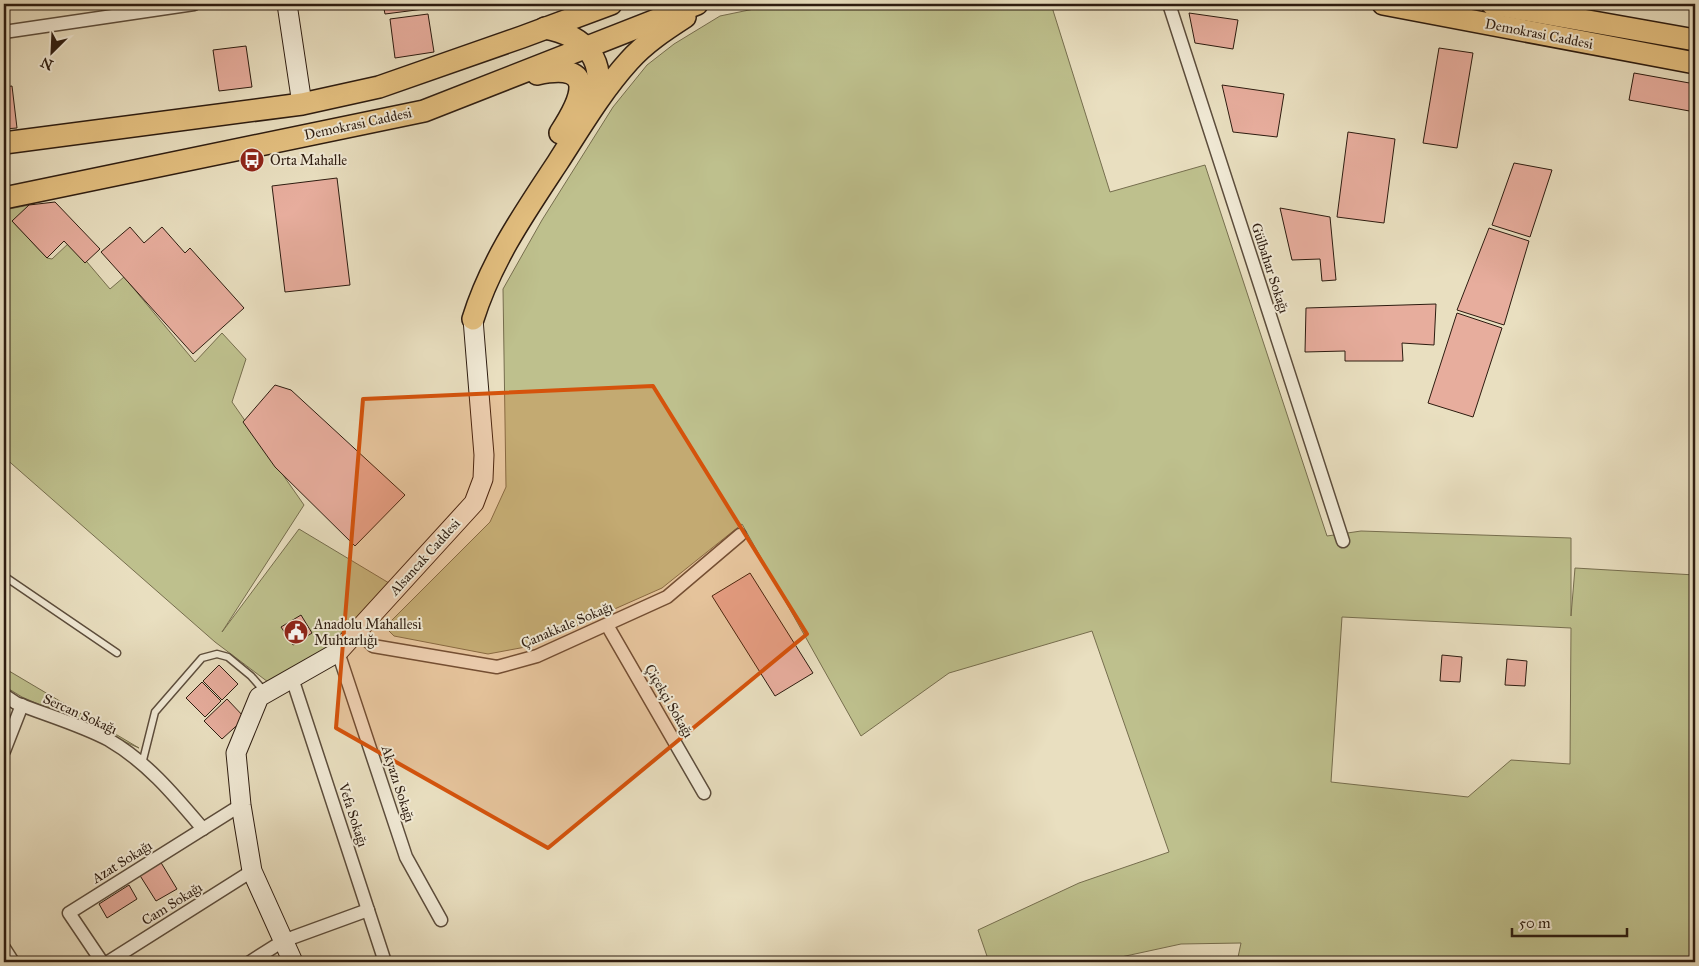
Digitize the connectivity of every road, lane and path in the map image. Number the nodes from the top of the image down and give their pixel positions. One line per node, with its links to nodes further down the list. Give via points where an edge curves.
1 (194, 4): 12 (street)
2 (286, 4): 17 (street)
3 (697, 4): 14 (main road, Demokrasi Caddesi)
4 (705, 4): 18 (main road, via 656,36 630,60)
5 (1169, 4): 24 (street, Gülbahar Sokağı)
6 (1383, 4): 15 (main road, Demokrasi Caddesi)
7 (1492, 4): 10 (main road, Demokrasi Caddesi)
8 (1540, 4): 10 (main road)
9 (602, 5): 11 (main road)
10 (1599, 23): 13 (main road, Demokrasi Caddesi)
11 (545, 28): 14 (main road, via 560,31); 17 (main road, via 379,87)
12 (4, 32)
13 (1695, 40)
14 (585, 47): 16 (main road, Demokrasi Caddesi); 18 (main road, via 594,59 600,86)
15 (1695, 64)
16 (492, 84): 19 (main road, Demokrasi Caddesi, via 424,111); 22 (main road, via 557,70 568,71 580,84 581,93 577,105 483,257 472,290)
17 (302, 104): 19 (main road, via 305,113 315,121); 20 (main road)
18 (590, 112): 22 (main road, via 488,275)
19 (348, 126): 21 (main road, Demokrasi Caddesi)
20 (4, 143)
21 (4, 198)
22 (473, 319): 27 (street, Alsancak Caddesi, via 483,479 474,503)
23 (740, 535): 26 (street, Çanakkale Sokağı, via 667,597)
24 (1343, 541)
25 (4, 576): 29 (lane)
26 (607, 624): 27 (street, Çanakkale Sokağı, via 537,656 497,668 373,646); 36 (street, Çiçekçi Sokağı)
27 (358, 631): 28 (street, Alsancak Caddesi)
28 (338, 652): 30 (street, Alsancak Caddesi); 41 (street, Akyazı Sokağı, via 406,857)
29 (117, 653)
30 (292, 678): 31 (street, Alsancak Caddesi); 40 (street, Vefa Sokağı)
31 (266, 693): 35 (lane, via 228,657 217,654 202,658 155,712); 37 (street, Alsancak Caddesi, via 259,697 236,753)
32 (4, 695): 33 (street, Sercan Sokağı)
33 (22, 705): 34 (street); 35 (street, Sercan Sokağı, via 108,740)
34 (4, 751)
35 (142, 764): 38 (street, Sercan Sokağı, via 173,793)
36 (704, 793)
37 (241, 805): 38 (street, Azat Sokağı); 39 (street, Alsancak Caddesi)
38 (203, 829): 45 (street, Azat Sokağı, via 69,913)
39 (252, 871): 42 (street, Alsancak Caddesi); 46 (street, Cam Sokağı)
40 (368, 910): 42 (street); 49 (street, Vefa Sokağı)
41 (441, 920)
42 (283, 940): 47 (street); 48 (street, Alsancak Caddesi)
43 (4, 948): 44 (street)
44 (12, 962)
45 (102, 962)
46 (108, 962)
47 (250, 962)
48 (293, 962)
49 (385, 962)

